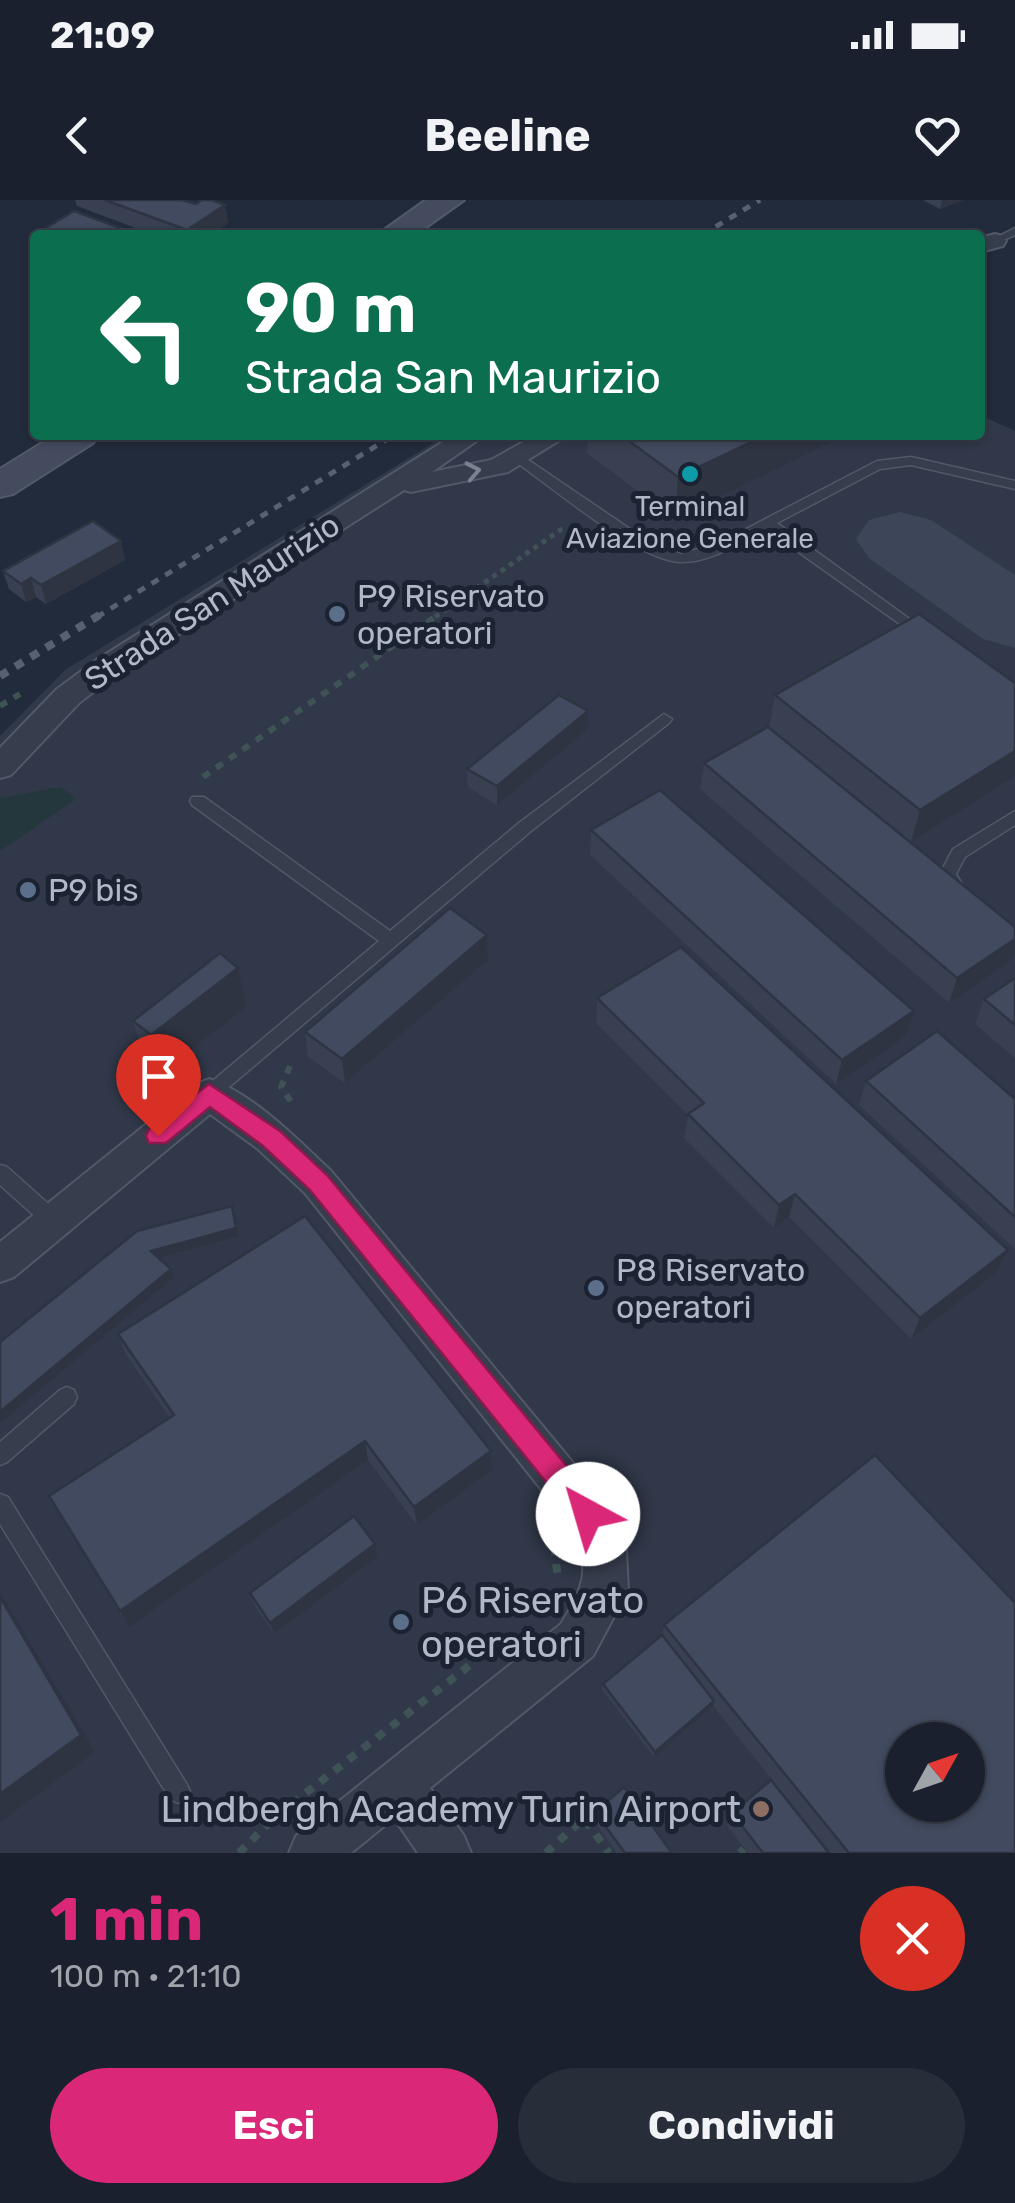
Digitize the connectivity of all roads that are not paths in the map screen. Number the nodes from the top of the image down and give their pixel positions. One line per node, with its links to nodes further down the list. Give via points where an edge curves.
1 (448, 200): 2 (main road)
2 (402, 230)
3 (72, 440): 7 (main road)
4 (464, 440): 9 (street, Strada San Maurizio)
5 (547, 440): 6 (street, Strada San Maurizio)
6 (518, 457): 9 (street, Strada San Maurizio, one-way to 6); 10 (lane, via 648,548 676,559 705,554)
7 (0, 486)
8 (1015, 486): 10 (lane, via 911,461 877,465)
9 (387, 488): 13 (street, Strada San Maurizio, via 105,668 68,696)
10 (767, 523): 11 (lane)
11 (938, 646)
12 (664, 719): 17 (lane)
13 (0, 767)
14 (198, 801): 17 (lane)
15 (1015, 817): 16 (lane, via 959,853 948,874)
16 (975, 908)
17 (390, 940): 18 (lane)
18 (209, 1094): 20 (street); 25 (street, via 318,1182 588,1514 604,1551 606,1590 577,1640)
19 (0, 1172): 20 (lane)
20 (54, 1221): 21 (street)
21 (0, 1265)
22 (68, 1397): 23 (lane)
23 (0, 1455)
24 (0, 1504): 26 (lane)
25 (399, 1784): 27 (street); 28 (street)
26 (178, 1792)
27 (313, 1853)
28 (446, 1853)

